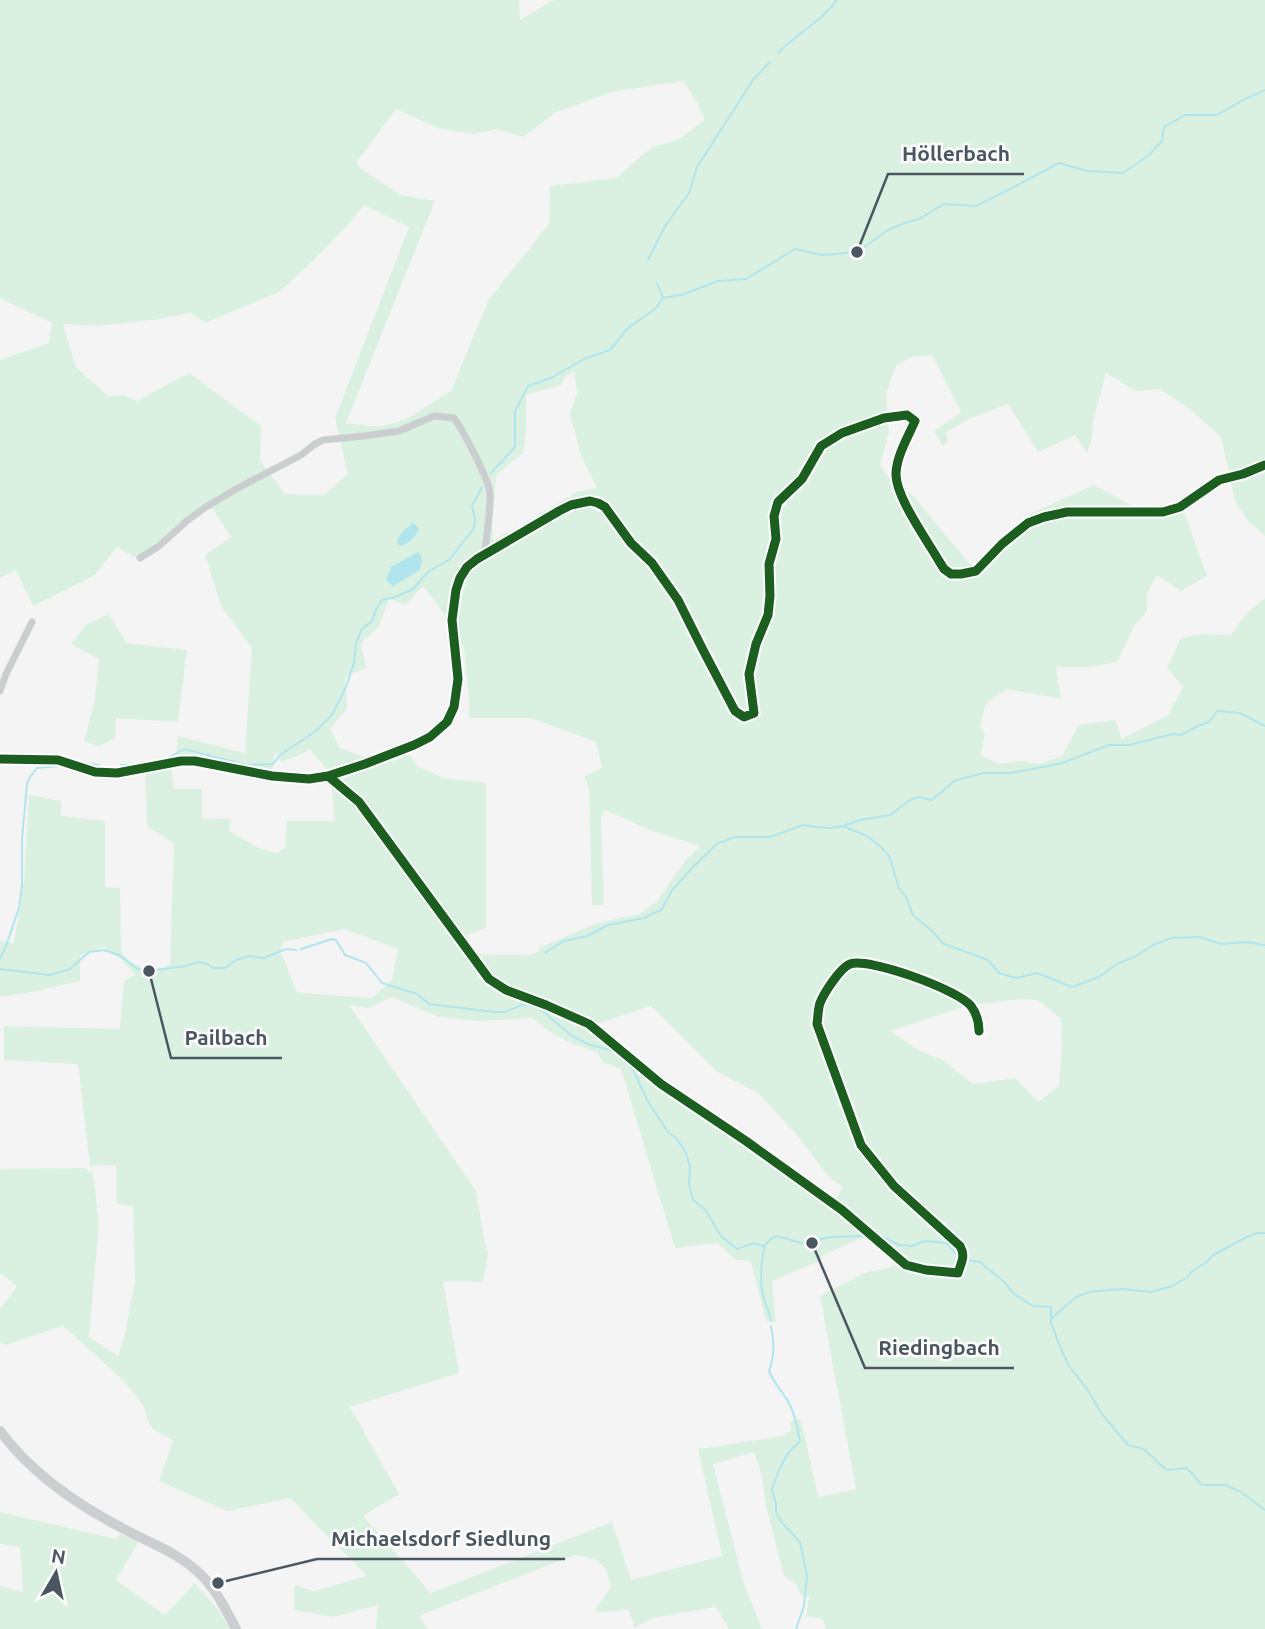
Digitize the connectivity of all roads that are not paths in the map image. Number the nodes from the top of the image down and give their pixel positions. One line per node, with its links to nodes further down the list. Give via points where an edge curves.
1 (1264, 464): 2 (street, via 1219,480 1180,507 1163,512 1044,516 1019,530 976,571 961,574 944,569 900,493 898,459 915,421 907,415 884,418 842,433 821,446 802,479 778,502 768,615 748,674 754,713 744,717 735,710 678,600 605,507 590,501 571,505)
2 (485, 554): 3 (street, via 490,493 485,478 454,418 434,416 399,431 323,440 206,507); 7 (street, via 467,567 456,590 452,620 458,689 447,722 414,745)
3 (140, 558)
4 (32, 622): 5 (street)
5 (0, 691)
6 (0, 759): 7 (street, via 58,760 106,773 188,761 272,776)
7 (328, 776): 8 (street, via 359,802 489,979 589,1024 661,1084 842,1210 906,1265 958,1273 962,1251 894,1186 861,1145 817,1024 820,1004 849,964 865,962 953,992 970,1004)
8 (979, 1031)
9 (0, 1431): 10 (main road, via 27,1462 71,1498 198,1572)
10 (236, 1629)

